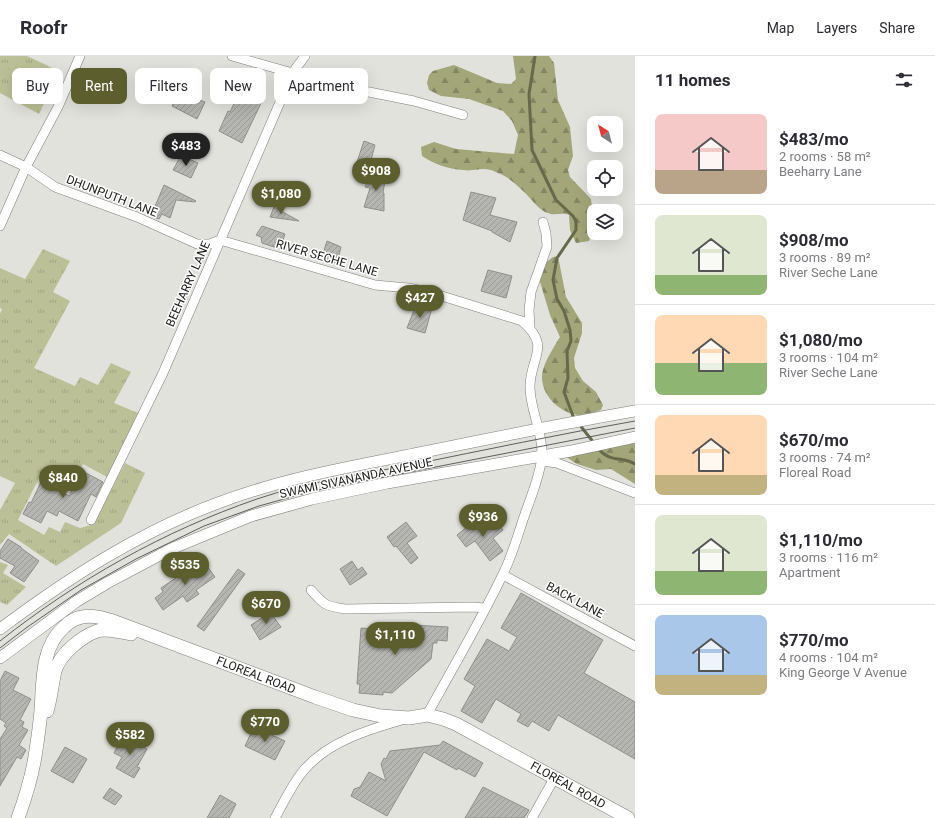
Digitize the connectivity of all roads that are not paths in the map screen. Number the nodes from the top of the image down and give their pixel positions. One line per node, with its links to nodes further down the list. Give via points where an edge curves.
1 (80, 56): 10 (street, via 58,107)
2 (232, 56): 4 (street)
3 (305, 56): 5 (street, BEEHARRY LANE)
4 (278, 68)
5 (296, 68)
6 (368, 92): 8 (street)
7 (279, 104): 13 (street, BEEHARRY LANE)
8 (463, 115)
9 (0, 156): 10 (street, DHUNPUTH LANE)
10 (26, 167): 12 (street); 13 (street, DHUNPUTH LANE, via 55,187 137,217 197,244 210,244)
11 (544, 222): 14 (street, via 546,247 530,292)
12 (0, 226)
13 (220, 240): 14 (street, RIVER SECHE LANE, via 375,285 429,292 522,321); 20 (street, BEEHARRY LANE, via 162,373)
14 (530, 328): 16 (street, via 537,339 538,352 530,375 530,389)
15 (635, 411): 16 (street)
16 (539, 429): 18 (street); 24 (street, via 338,469 276,484 218,503 118,550 70,578)
17 (635, 438): 18 (street, SWAMI SIVANANDA AVENUE)
18 (542, 458): 19 (street); 21 (street, via 534,489); 27 (street, SWAMI SIVANANDA AVENUE, via 387,483 312,499 251,516 171,549 107,582)
19 (635, 493)
20 (91, 520)
21 (503, 575): 23 (street); 26 (street, BACK LANE)
22 (311, 590): 23 (street, via 324,604 345,609)
23 (485, 608): 28 (street)
24 (0, 629)
25 (168, 642): 29 (main road, FLOREAL ROAD, via 353,710); 30 (main road, via 117,631 98,630 65,653 56,670); 30 (main road, FLOREAL ROAD, via 99,617 81,617 70,622 55,636 48,653 43,674)
26 (635, 646)
27 (0, 658)
28 (427, 715): 29 (main road, FLOREAL ROAD); 31 (main road, FLOREAL ROAD, via 456,724)
29 (409, 718): 33 (street, via 378,726 326,750 303,771)
30 (36, 751): 32 (main road, FLOREAL ROAD)
31 (555, 777): 34 (street); 35 (main road, FLOREAL ROAD)
32 (18, 818)
33 (275, 818)
34 (532, 818)
35 (628, 818)

